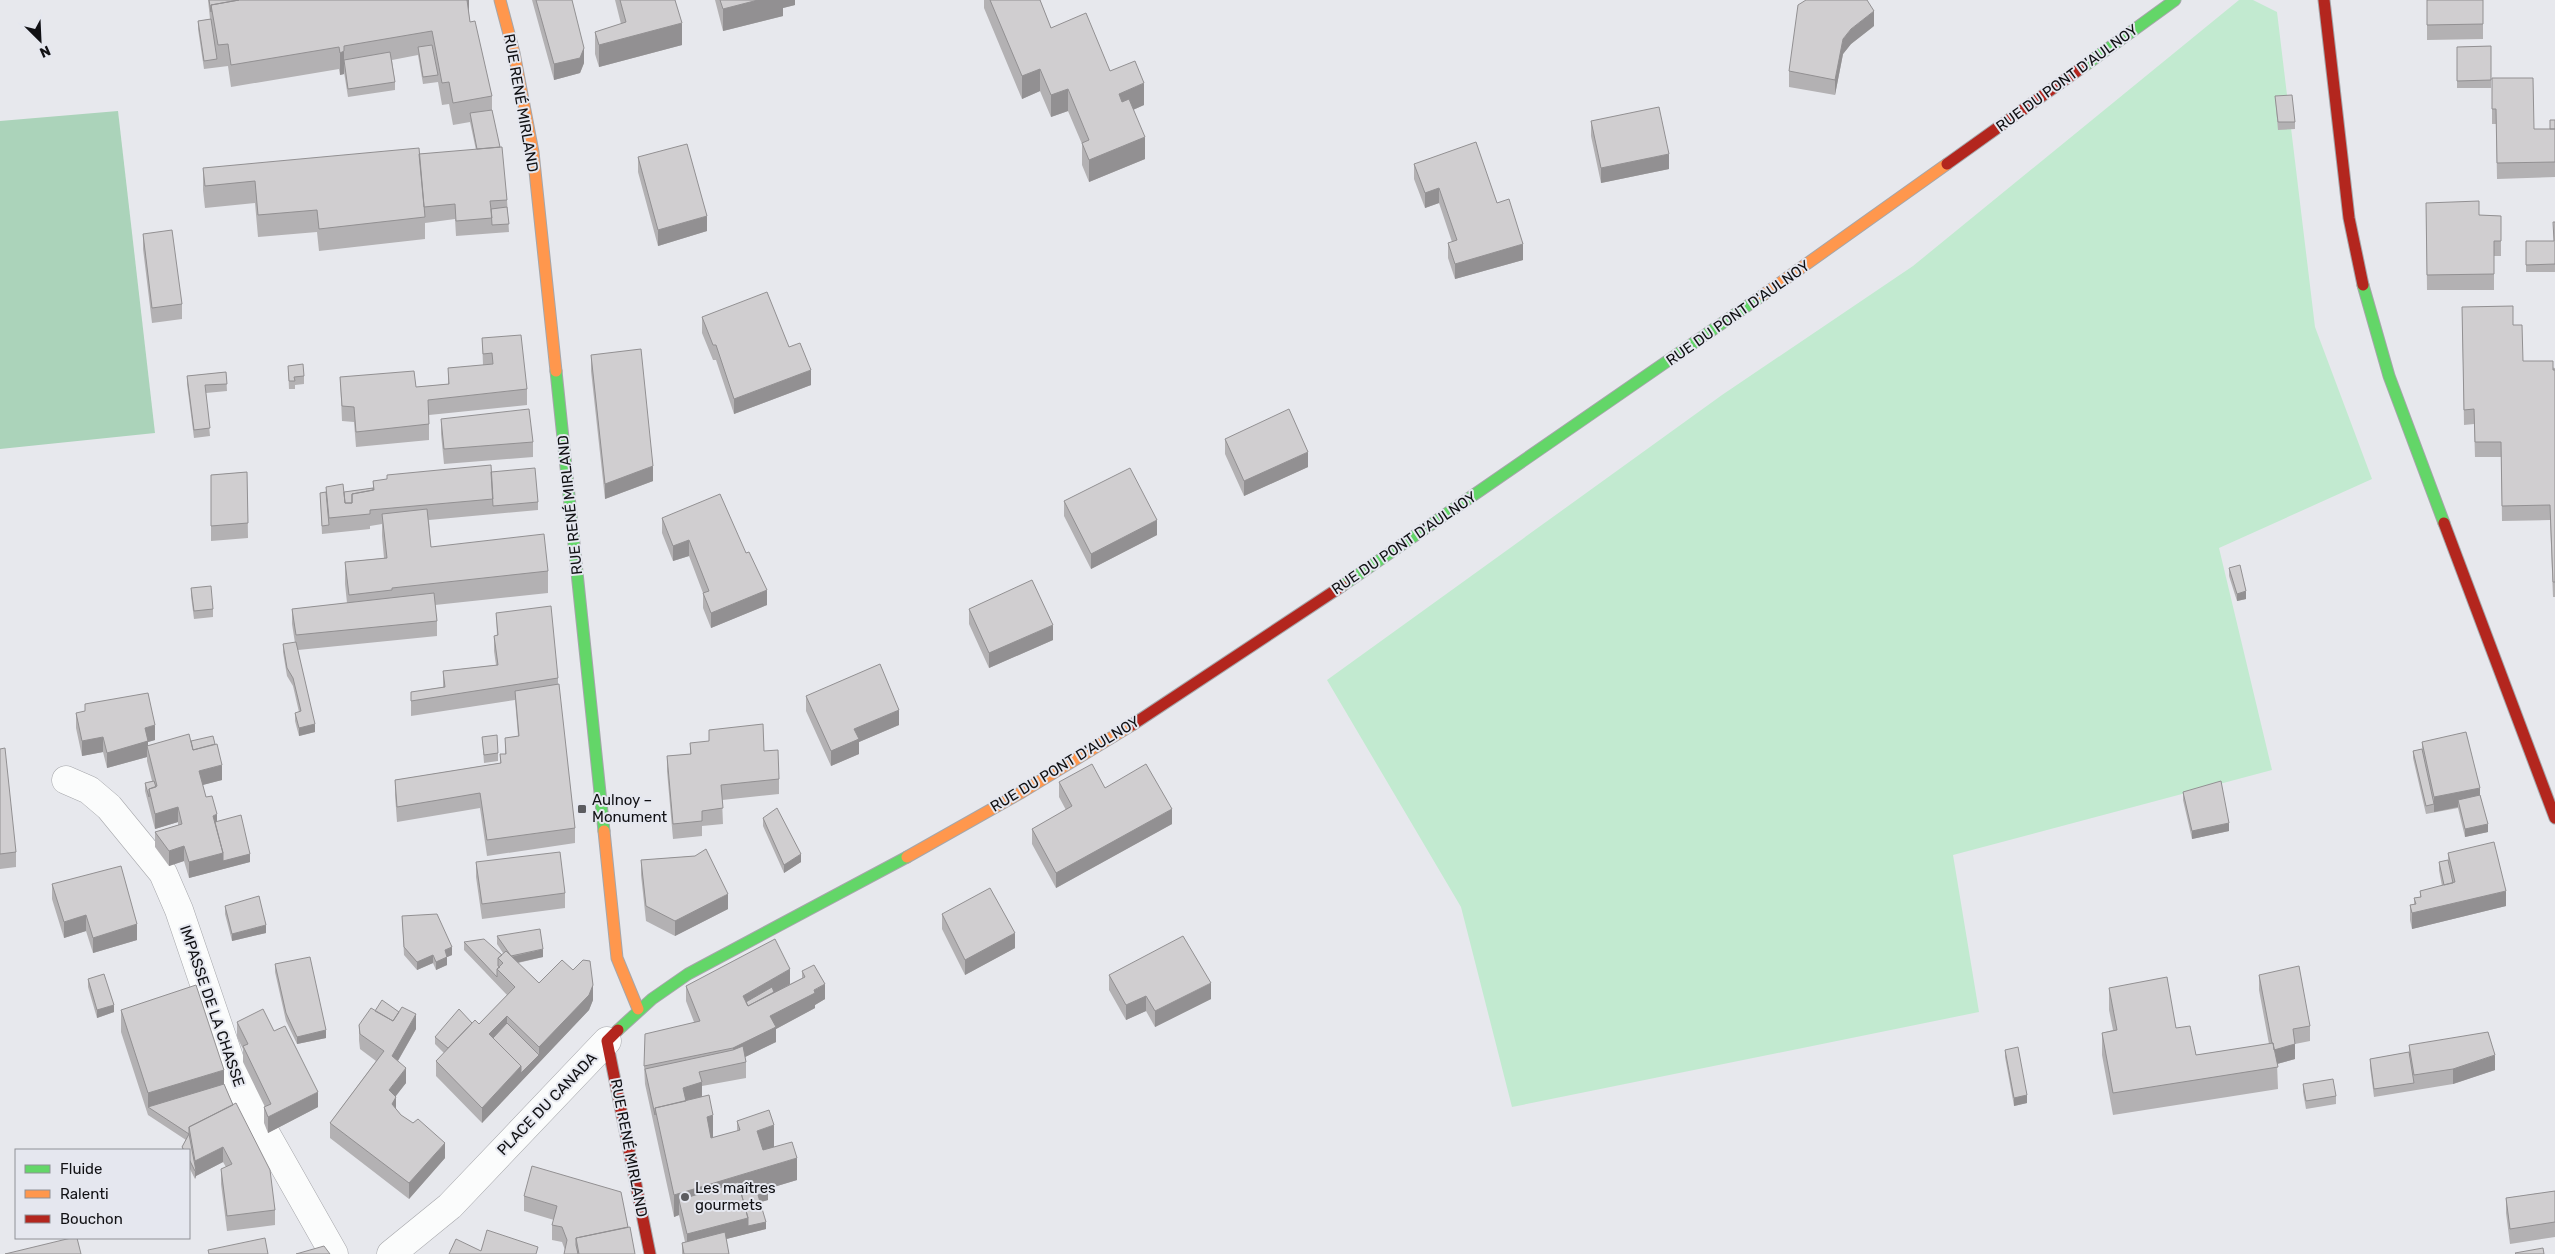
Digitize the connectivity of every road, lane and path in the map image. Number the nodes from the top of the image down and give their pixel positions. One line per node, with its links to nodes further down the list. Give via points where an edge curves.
1 (500, 0): 6 (street, RUE RENÉ MIRLAND, via 514,53 532,152 617,958)
2 (2175, 0): 6 (street, RUE DU PONT D'AULNOY, via 1884,211 1656,370 1385,557 1141,718 990,810 702,965)
3 (2324, 0): 5 (street, via 2349,218 2361,278 2389,376)
4 (66, 780): 8 (street, IMPASSE DE LA CHASSE, via 89,790 109,806 163,874 254,1117)
5 (2555, 818)
6 (638, 1009): 7 (street, RUE DU PONT D'AULNOY)
7 (607, 1042): 9 (street, PLACE DU CANADA, via 438,1218); 10 (street, RUE RENÉ MIRLAND)
8 (334, 1254)
9 (391, 1254)
10 (650, 1254)

